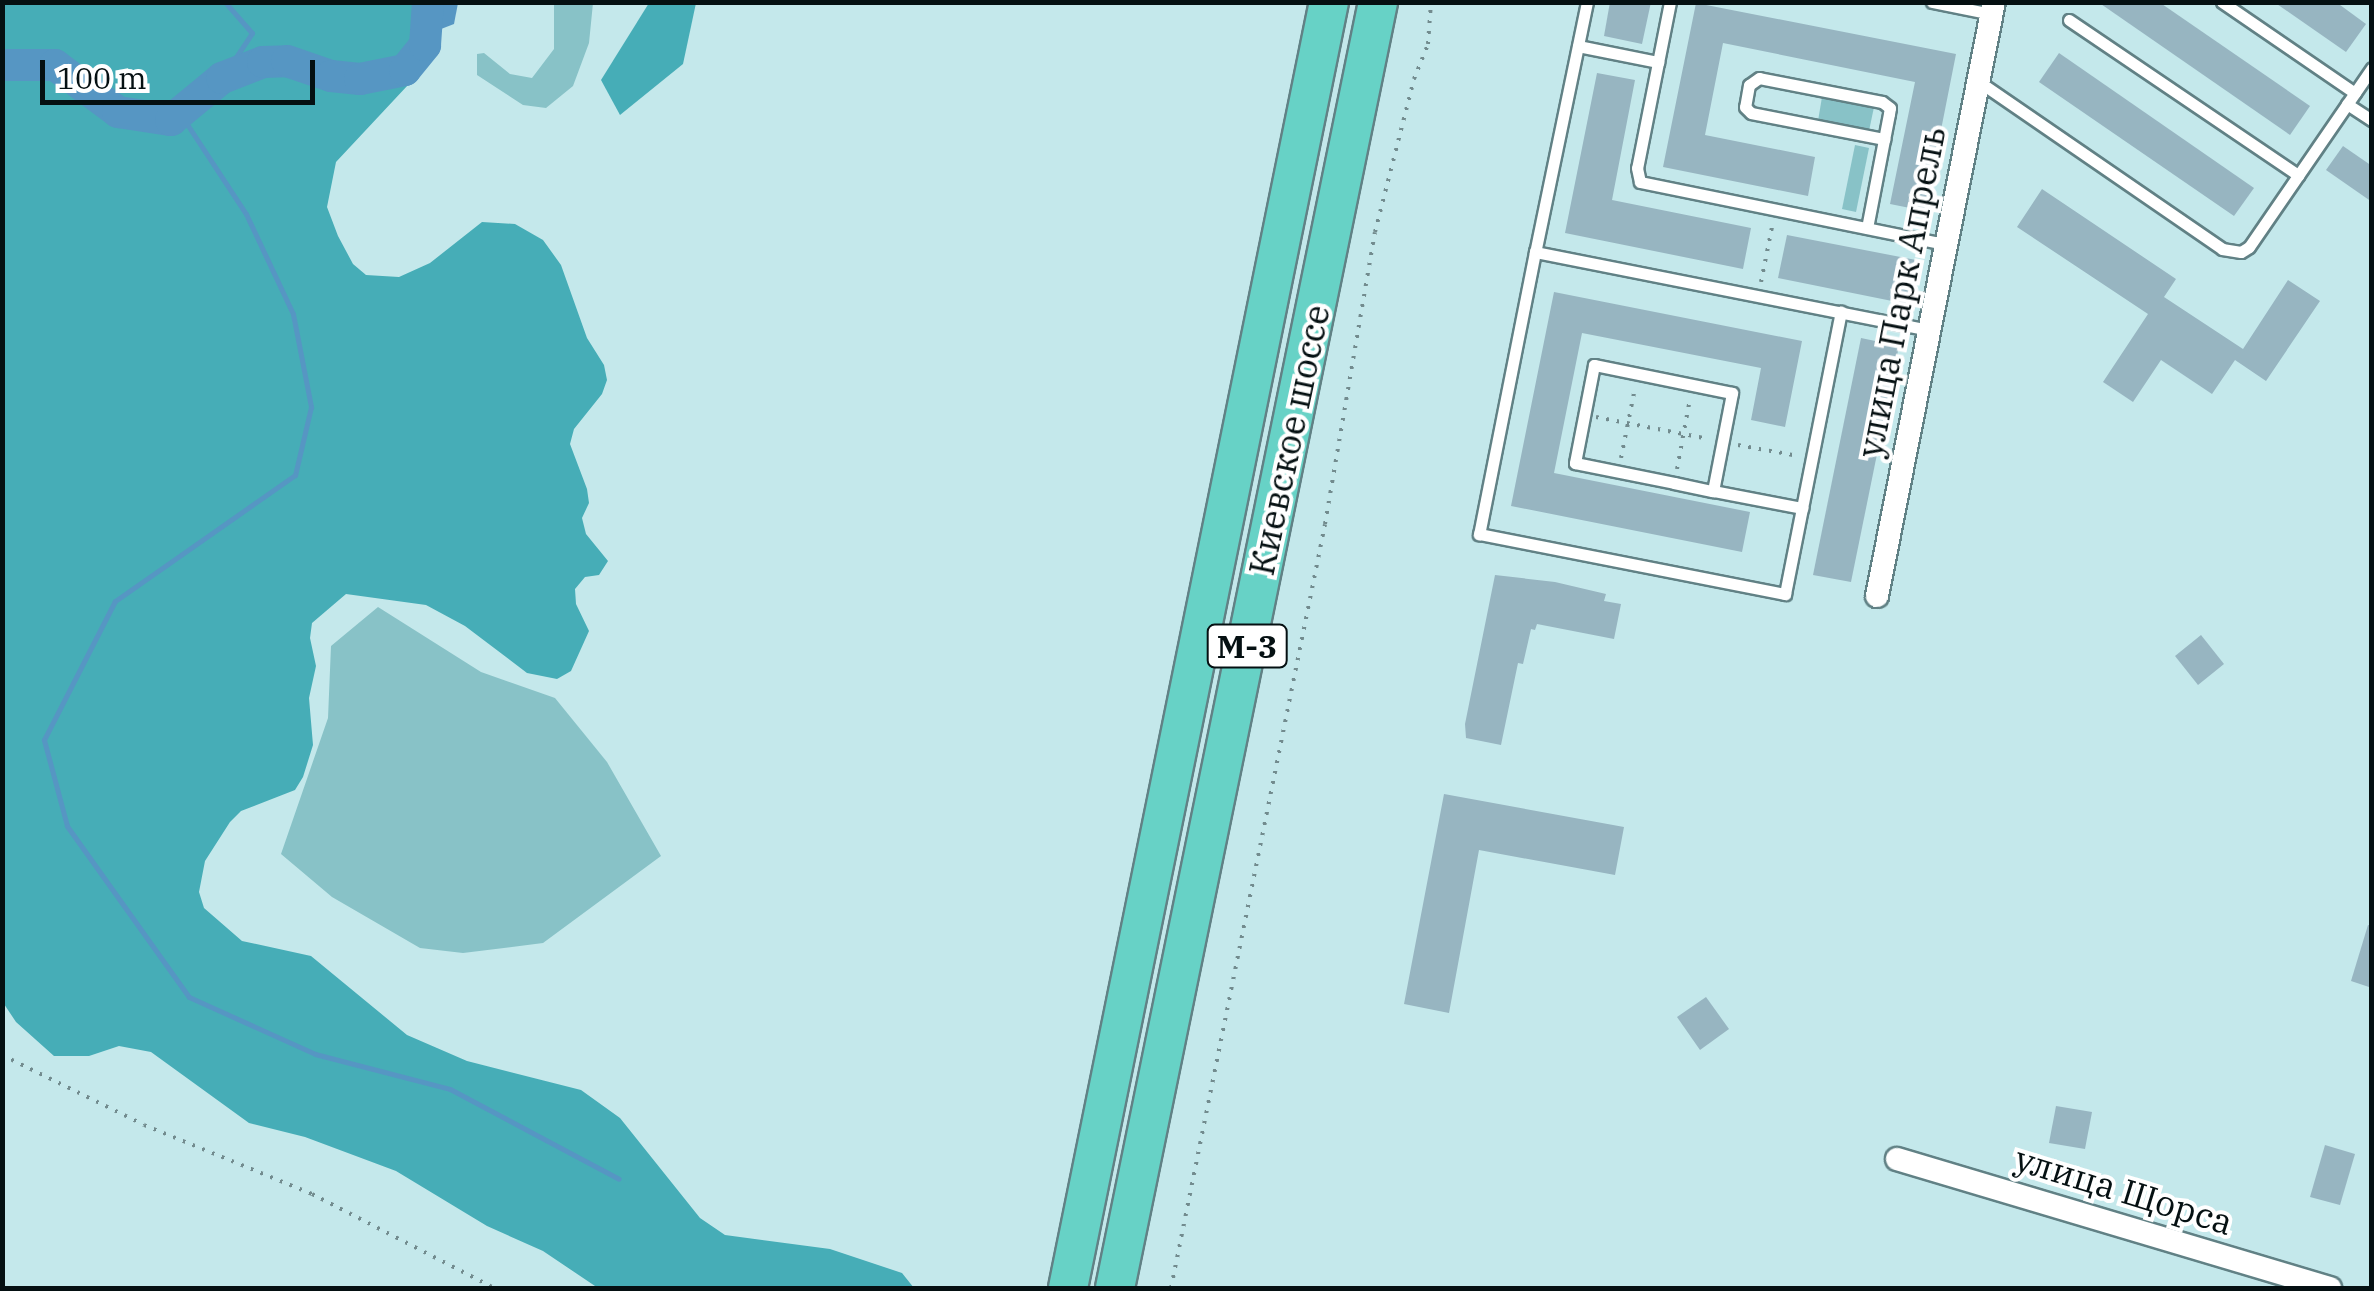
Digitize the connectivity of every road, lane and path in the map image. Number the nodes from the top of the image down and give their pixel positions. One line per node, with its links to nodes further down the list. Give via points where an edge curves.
1 (1329, 2): 40 (highway, Киевское шоссе / М-3)
2 (1378, 2): 41 (highway, Киевское шоссе / М-3)
3 (1431, 2): 42 (path, via 1428,44 1374,232 1321,542)
4 (1587, 2): 10 (lane)
5 (1670, 2): 11 (lane)
6 (1932, 2): 8 (lane)
7 (2222, 2): 14 (lane)
8 (1993, 8): 13 (street, улица Парк Апрель)
9 (2068, 20): 17 (lane)
10 (1578, 46): 11 (lane); 21 (lane)
11 (1658, 62): 18 (lane, via 1637,168 1640,182)
12 (2372, 68): 14 (lane)
13 (1978, 81): 17 (lane, via 2231,253 2249,247); 20 (street, улица Парк Апрель)
14 (2351, 98): 15 (lane); 17 (lane)
15 (2372, 120)
16 (1884, 140): 16 (lane, via 1886,104 1758,78 1748,85 1745,108 1751,113); 19 (lane)
17 (2298, 175)
18 (1776, 210): 19 (lane); 22 (path)
19 (1866, 228): 20 (lane)
20 (1946, 244): 24 (street, улица Парк Апрель)
21 (1535, 252): 22 (lane); 35 (lane, via 1479,534 1785,594)
22 (1758, 296): 23 (lane)
23 (1841, 312): 24 (lane); 31 (lane)
24 (1929, 330): 36 (street, улица Парк Апрель)
25 (1638, 374): 26 (lane); 27 (lane, via 1594,365); 28 (path)
26 (1693, 385): 29 (path); 30 (lane, via 1732,393)
27 (1584, 414): 28 (path); 32 (lane, via 1575,464)
28 (1628, 423): 29 (path); 32 (path)
29 (1684, 434): 30 (path); 33 (path)
30 (1723, 442): 31 (path); 34 (lane)
31 (1812, 459): 35 (lane)
32 (1618, 472): 33 (lane)
33 (1674, 483): 34 (lane)
34 (1713, 491): 35 (lane)
35 (1802, 508)
36 (1876, 596)
37 (2, 1055): 39 (path, via 144,1125 312,1194)
38 (1898, 1159): 43 (street, улица Щорса)
39 (494, 1288)
40 (1068, 1288)
41 (1115, 1288)
42 (1171, 1288)
43 (2330, 1288)

